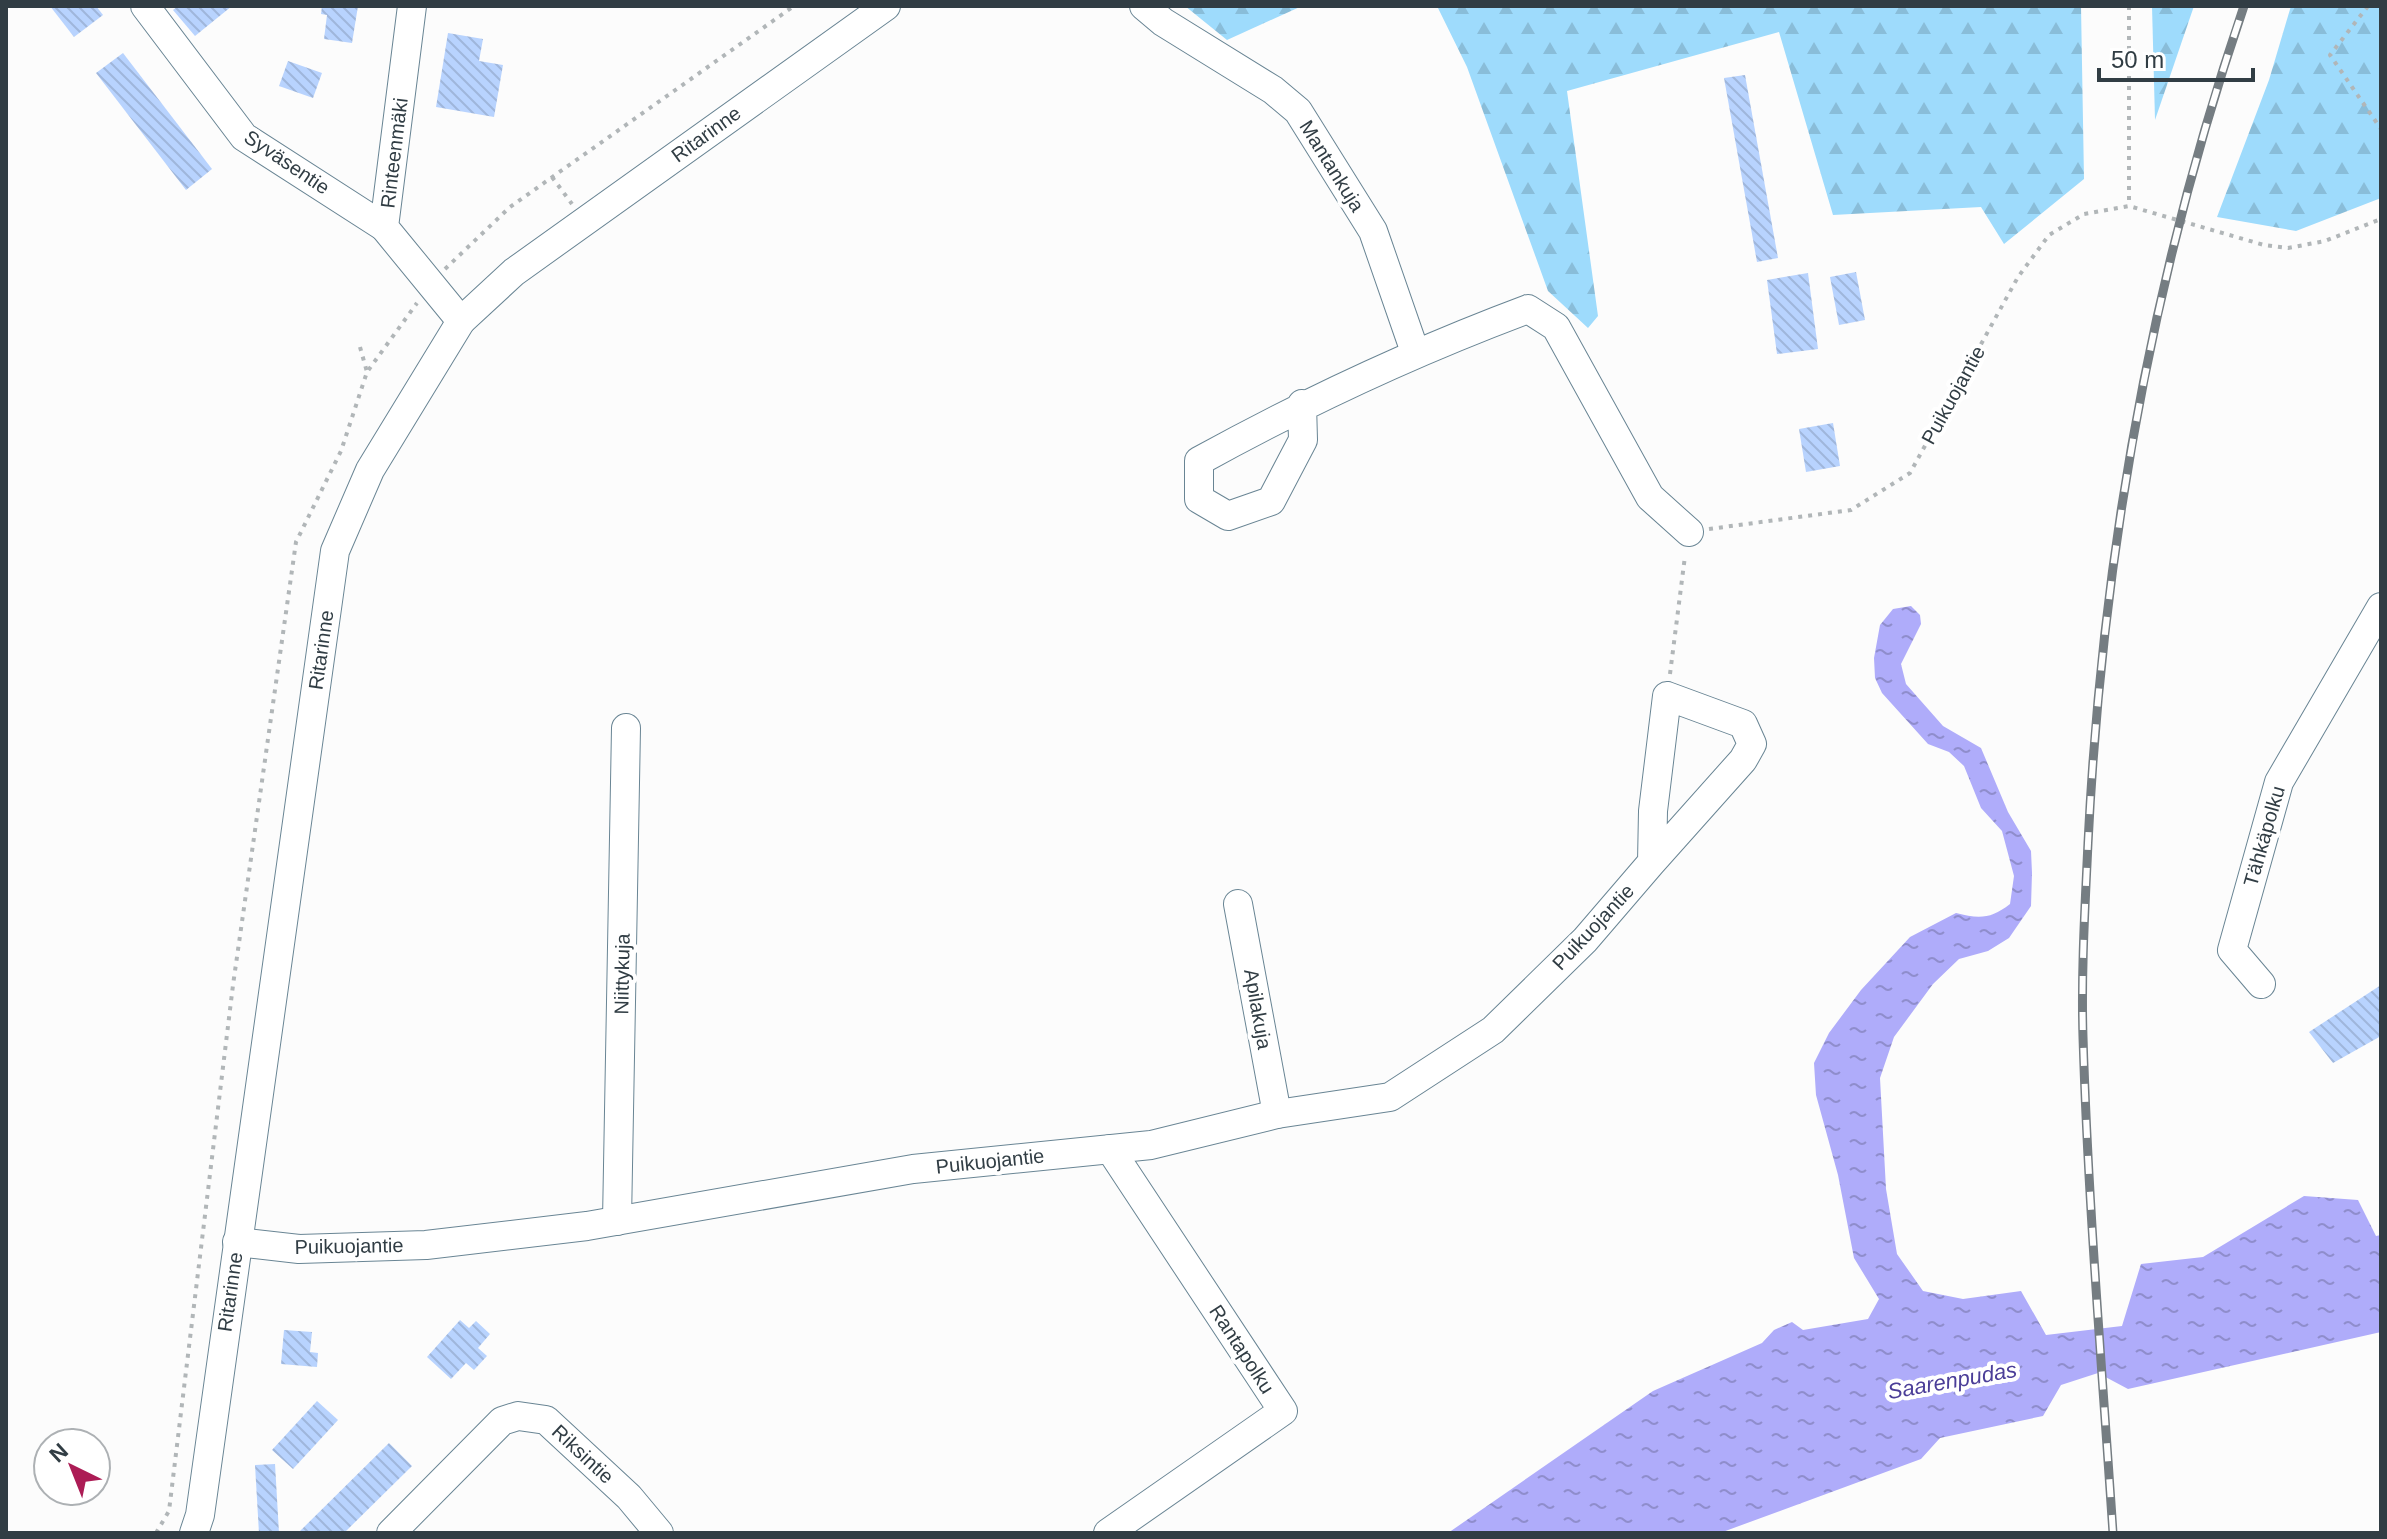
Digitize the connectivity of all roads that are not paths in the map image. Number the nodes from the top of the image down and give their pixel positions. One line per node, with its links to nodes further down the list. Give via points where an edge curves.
1 (145, 6): 5 (street, Syväsentie, via 244,137)
2 (412, 6): 5 (street, Rinteenmäki)
3 (886, 6): 6 (street, Ritarinne, via 514,272)
4 (1144, 6): 7 (street, Mantankuja, via 1298,111 1373,231)
5 (384, 227): 6 (street, Rinteenmäki)
6 (461, 321): 18 (street, Ritarinne, via 370,470 335,551)
7 (1415, 352): 8 (street); 9 (street, via 1528,309 1556,327 1650,497)
8 (1302, 404)
9 (1689, 532)
10 (2381, 607): 14 (street, Tähkäpolku, via 2279,782 2232,950)
11 (626, 728): 17 (street, Niittykuja)
12 (1652, 862): 12 (street, Puikuojantie, via 1653,811 1667,696 1743,724 1752,744); 15 (street, Puikuojantie, via 1585,940 1493,1030 1390,1097)
13 (1238, 904): 15 (street, Apilakuja)
14 (2261, 984)
15 (1277, 1114): 16 (street, Puikuojantie, via 1151,1145)
16 (1110, 1149): 17 (street, Puikuojantie, via 913,1169); 22 (street, Rantapolku, via 1283,1411)
17 (617, 1221): 18 (street, Puikuojantie, via 426,1245 299,1249)
18 (237, 1242): 19 (street, Ritarinne)
19 (194, 1533)
20 (391, 1533): 21 (street, Riksintie, via 502,1421 518,1416 546,1420 629,1497)
21 (659, 1533)
22 (1108, 1533)

